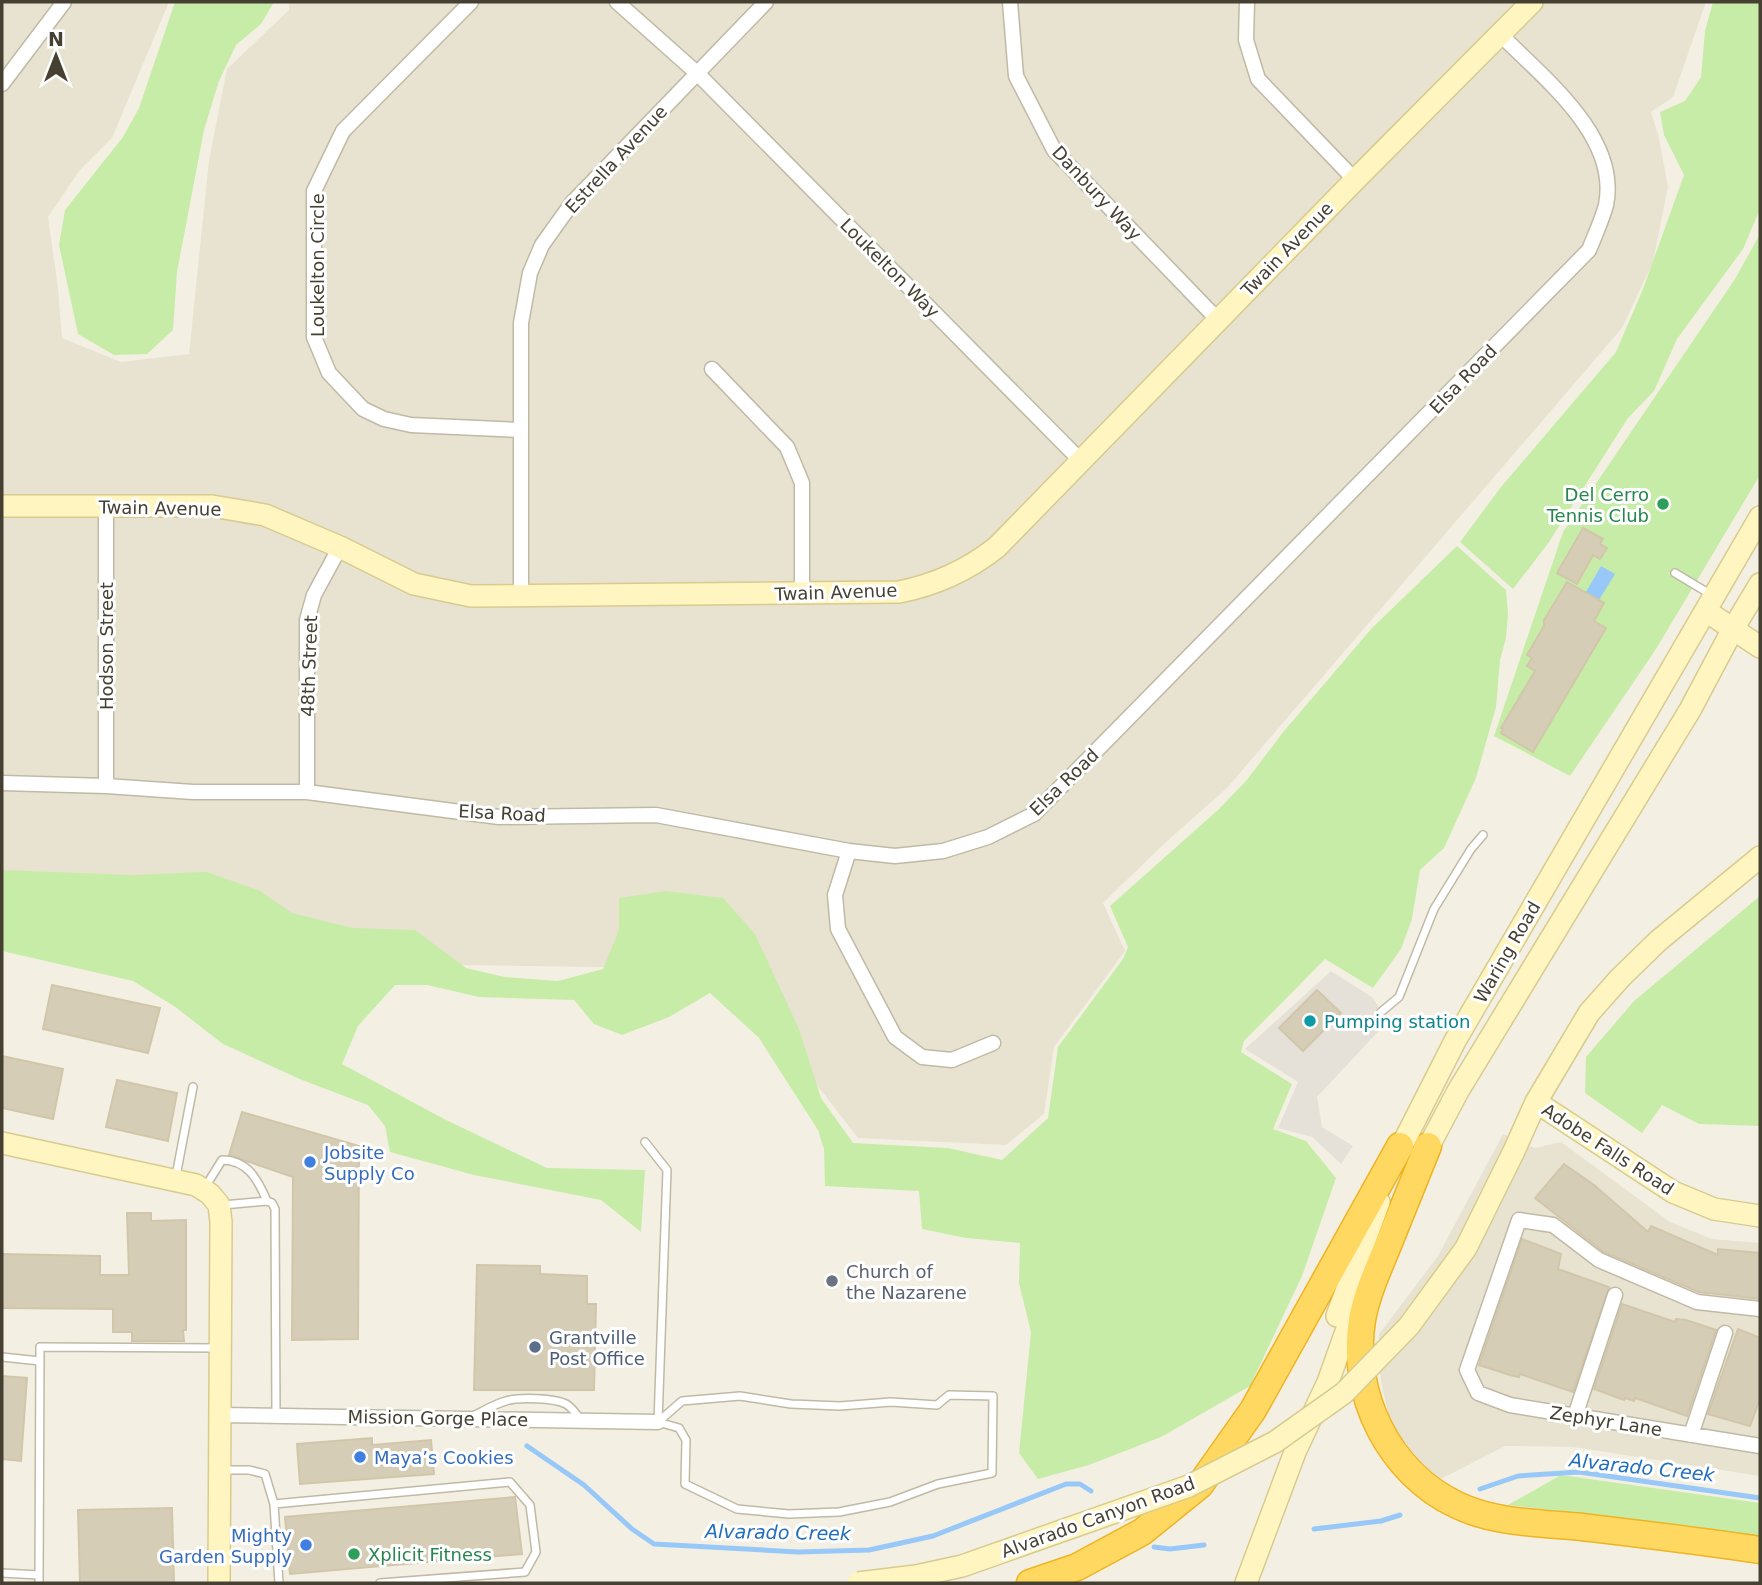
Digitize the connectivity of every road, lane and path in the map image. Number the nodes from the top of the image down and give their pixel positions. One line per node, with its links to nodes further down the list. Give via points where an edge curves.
1 (64, 2): 10 (street)
2 (471, 2): 14 (street, Loukelton Circle, via 343,131 314,191 314,337 329,373 363,409 384,419 411,425)
3 (617, 2): 9 (street)
4 (766, 2): 9 (street, Estrella Avenue)
5 (1010, 2): 12 (street, Danbury Way, via 1016,76 1054,150)
6 (1247, 2): 11 (street, via 1246,40 1258,79)
7 (1532, 2): 8 (street, Twain Avenue)
8 (1500, 34): 11 (street, Twain Avenue); 31 (street, Elsa Road, via 1584,121 1600,153 1606,204 1589,250 1034,814 988,838 943,851 895,856)
9 (698, 74): 14 (street, Estrella Avenue, via 572,203 542,245 530,273 521,323); 15 (street, Loukelton Way)
10 (2, 84)
11 (1355, 180): 12 (street, Twain Avenue)
12 (1218, 320): 15 (street, Twain Avenue)
13 (712, 369): 22 (street, via 787,447 802,483)
14 (521, 430): 23 (street, Estrella Avenue)
15 (1082, 461): 22 (street, Twain Avenue, via 976,564 926,587 899,592)
16 (2, 506): 17 (street, Twain Avenue)
17 (106, 506): 19 (street, Twain Avenue, via 212,506 265,515); 28 (street, Hodson Street)
18 (1760, 517): 24 (street, Waring Road)
19 (340, 547): 23 (street, Twain Avenue, via 414,584 471,596); 29 (street, 48th Street, via 314,595 307,620)
20 (1675, 573): 24 (lane)
21 (1760, 583): 25 (street, Waring Road)
22 (802, 594): 23 (street, Twain Avenue)
23 (521, 596)
24 (1710, 604): 25 (street); 39 (street, Waring Road, via 1455,1041)
25 (1733, 629): 26 (street); 40 (street, Waring Road, via 1690,710)
26 (1760, 648)
27 (2, 783): 28 (street, Elsa Road)
28 (106, 786): 29 (street, Elsa Road)
29 (307, 792): 31 (street, Elsa Road, via 499,817 656,815)
30 (1483, 835): 33 (lane, via 1434,909 1399,997)
31 (849, 851): 34 (street, via 835,895 838,929 895,1037 922,1057 952,1060)
32 (1760, 857): 36 (street, Adobe Falls Road, via 1620,978 1589,1013)
33 (1381, 1012)
34 (993, 1043)
35 (193, 1087): 41 (lane)
36 (1536, 1102): 45 (street, Adobe Falls Road, via 1673,1192 1714,1209); 69 (street, Alvarado Canyon Road, bridge, via 1466,1248 1409,1326 1344,1393 1275,1443 1189,1486 962,1566)
37 (645, 1142): 57 (lane, via 667,1170)
38 (2, 1143): 41 (street)
39 (1400, 1146): 60 (street, Waring Road, via 1314,1377); 70 (highway, via 1253,1410 1200,1485 1142,1532 1077,1567)
40 (1428, 1146): 60 (street, Waring Road); 63 (highway, via 1362,1320 1367,1399 1383,1439 1406,1468 1458,1506 1492,1516)
41 (175, 1181): 42 (street)
42 (203, 1189): 43 (lane, via 222,1160 236,1161 252,1173); 44 (street)
43 (267, 1202): 44 (lane); 53 (lane, via 275,1209)
44 (219, 1205): 49 (street)
45 (1760, 1216)
46 (1615, 1295): 54 (street)
47 (1760, 1309): 54 (street, Zephyr Lane, via 1697,1302 1599,1261 1553,1225 1519,1220 1467,1370 1478,1393 1510,1405)
48 (1725, 1333): 58 (street)
49 (220, 1348): 51 (lane, via 40,1347); 52 (street)
50 (2, 1357): 51 (lane)
51 (40, 1360): 65 (lane)
52 (219, 1415): 53 (street, Mission Gorge Place); 61 (street)
53 (276, 1416): 55 (street, Mission Gorge Place)
54 (1575, 1416): 58 (street, Zephyr Lane)
55 (469, 1419): 56 (street, Mission Gorge Place); 56 (lane, via 514,1399 563,1402)
56 (581, 1421): 57 (street, Mission Gorge Place)
57 (657, 1422): 57 (lane, via 679,1428 686,1440 685,1484 737,1508 759,1512 839,1512 992,1473 993,1396 949,1395 937,1405 840,1406 791,1405 740,1396 682,1401)
58 (1691, 1435): 59 (street, Zephyr Lane)
59 (1760, 1447)
60 (1295, 1452): 71 (street, Waring Road)
61 (219, 1470): 62 (lane, via 265,1474); 66 (street)
62 (274, 1504): 67 (lane); 68 (lane, via 510,1482 530,1505 536,1552 525,1572)
63 (1760, 1550)
64 (2, 1573): 65 (lane)
65 (38, 1579)
66 (219, 1583)
67 (279, 1583)
68 (380, 1583)
69 (858, 1583)
70 (1030, 1583)
71 (1246, 1583)

